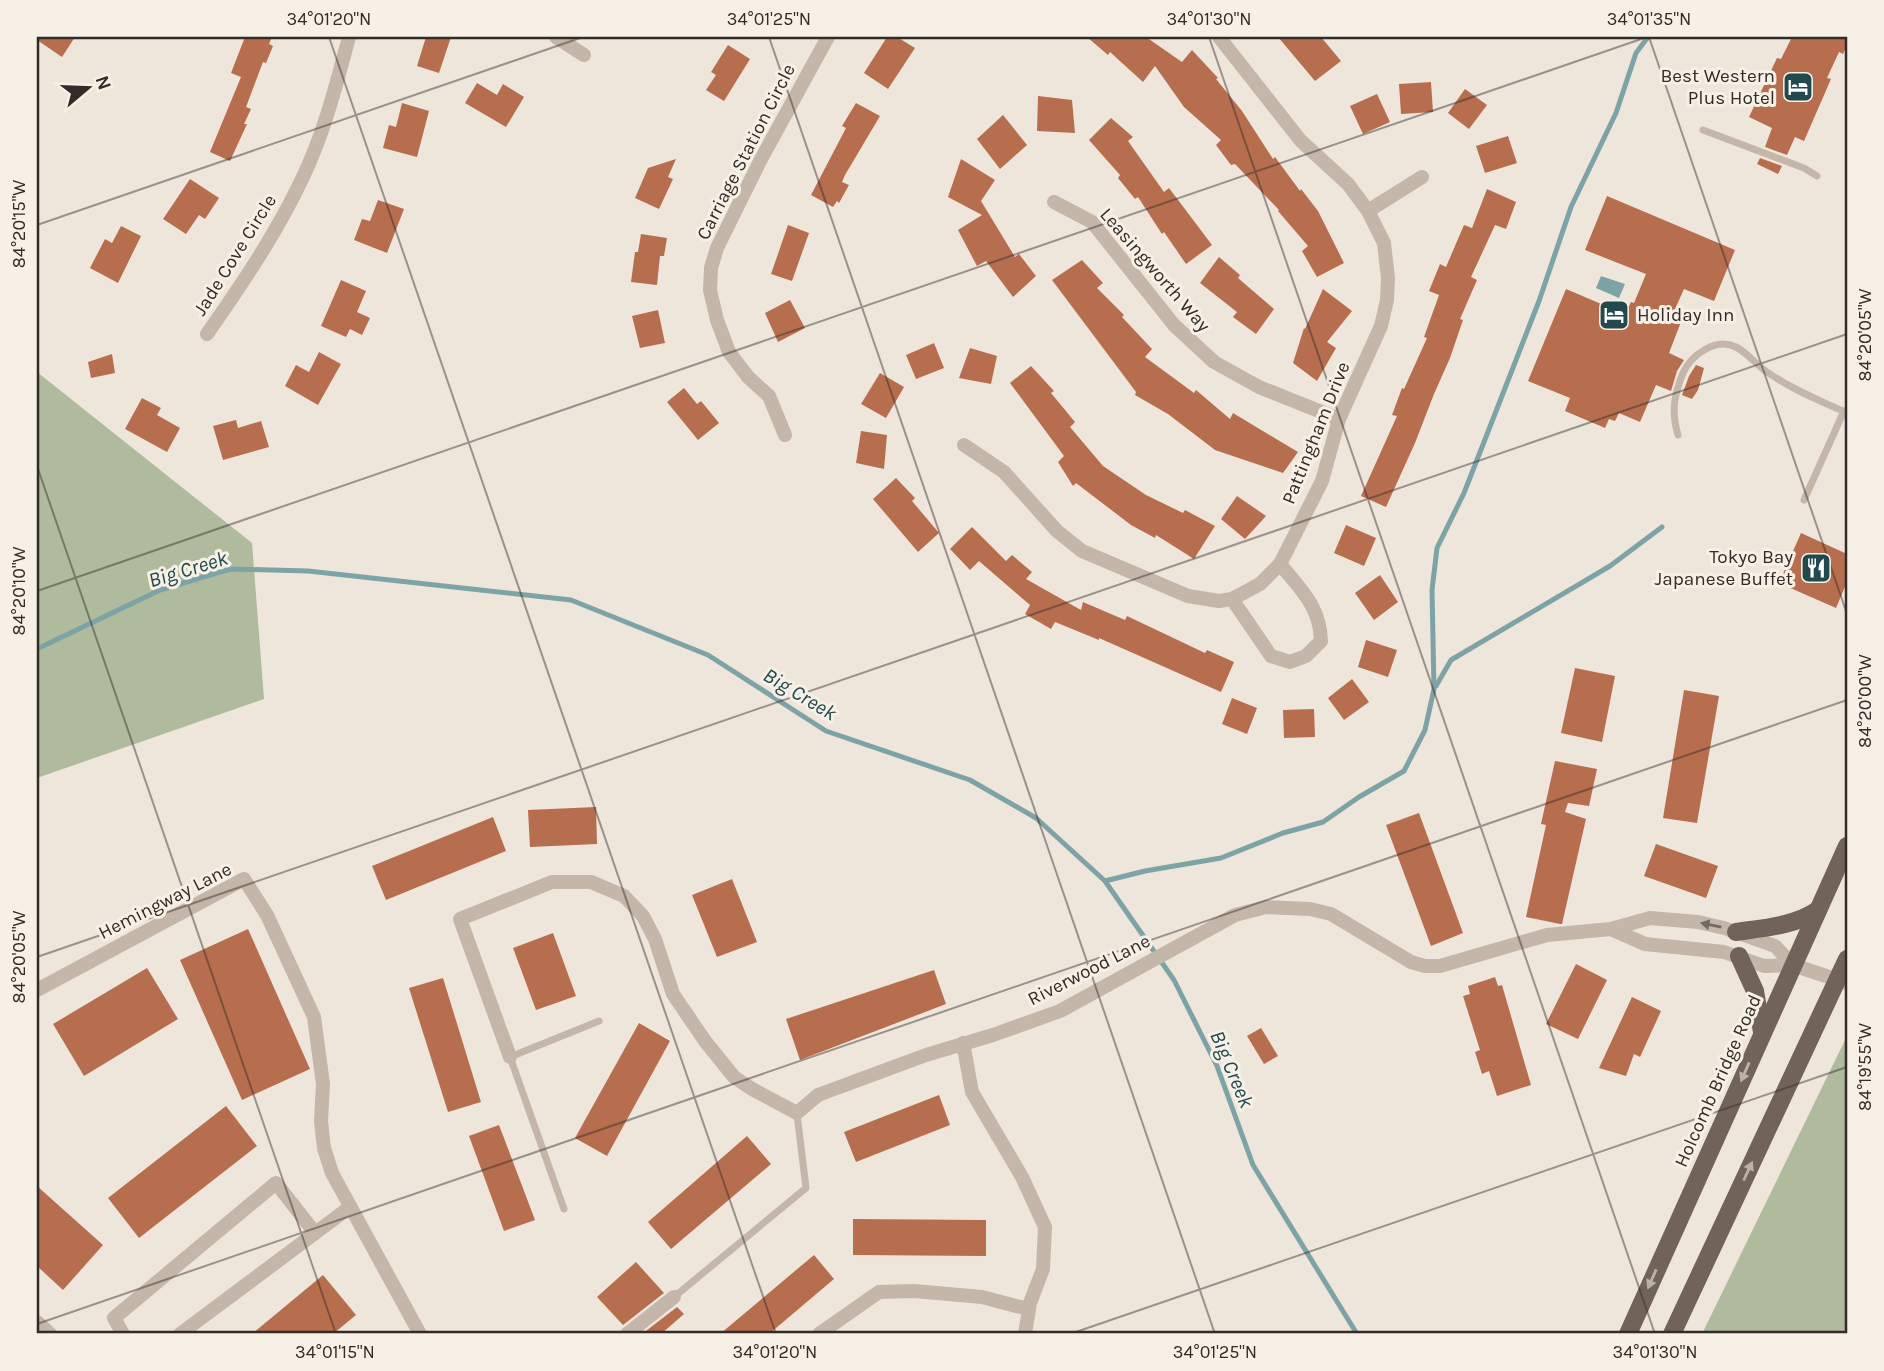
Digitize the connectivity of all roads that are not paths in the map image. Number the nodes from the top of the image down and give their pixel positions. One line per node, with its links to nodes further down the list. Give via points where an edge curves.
1 (349, 37): 11 (street, Jade Cove Circle, via 304,177 269,243)
2 (556, 37): 5 (street)
3 (828, 37): 14 (street, Carriage Station Circle, via 760,160 711,268 710,290 729,352 769,396)
4 (1219, 37): 10 (street, Pattingham Drive, via 1301,141 1348,184)
5 (584, 55)
6 (1703, 130): 7 (lane)
7 (1817, 176)
8 (1423, 177): 10 (street)
9 (1054, 202): 13 (street, Leasingworth Way, via 1091,222 1174,325 1213,362 1271,393)
10 (1368, 211): 13 (street, Pattingham Drive, via 1384,243 1387,300 1381,326)
11 (207, 334)
12 (1845, 412): 15 (lane, via 1776,379 1735,346 1724,345 1699,352 1686,368 1673,409); 17 (lane)
13 (1339, 419): 18 (street, Pattingham Drive, via 1322,481)
14 (785, 435)
15 (1678, 435)
16 (964, 444): 19 (street, via 1004,472 1057,531 1082,551 1188,596)
17 (1804, 500)
18 (1280, 564): 19 (street, Pattingham Drive, via 1260,584); 19 (street, via 1321,621 1321,641 1306,656 1290,662 1271,656)
19 (1232, 599)
20 (1847, 846): 21 (main road, Holcomb Bridge Road)
21 (1818, 910): 23 (main road, via 1788,923); 26 (main road, Holcomb Bridge Road)
22 (1611, 929): 23 (street, Riverwood Lane, one-way to 22, via 1698,922 1650,918); 24 (street, Riverwood Lane, via 1645,944); 31 (street, Riverwood Lane, via 1547,935 1440,966 1410,962 1331,914 1266,907 1236,915 1060,1011)
23 (1736, 932): 26 (street, Riverwood Lane, via 1775,946)
24 (1739, 956): 26 (street, Riverwood Lane, via 1764,966); 30 (main road, via 1755,991)
25 (1847, 959): 27 (main road)
26 (1793, 965): 27 (street); 30 (main road, Holcomb Bridge Road)
27 (1843, 982): 48 (main road, one-way to 27)
28 (37, 989): 34 (street, Hemingway Lane, via 244,879 267,915 314,1017 323,1084 324,1148)
29 (599, 1021): 32 (lane)
30 (1762, 1032): 47 (main road, Holcomb Bridge Road, one-way to 47)
31 (962, 1043): 33 (street, Riverwood Lane, via 818,1095); 38 (street, via 972,1092 1022,1177 1045,1227 1043,1269)
32 (510, 1057): 33 (street, via 460,919 552,882 591,882 624,896 643,916 673,995 734,1077); 35 (lane)
33 (796, 1113): 37 (lane, via 806,1188)
34 (350, 1207): 36 (street); 43 (street, Hemingway Lane)
35 (564, 1209)
36 (315, 1233): 41 (street, via 276,1183 114,1318); 42 (street)
37 (674, 1297): 44 (street)
38 (1028, 1309): 45 (street, via 982,1297 879,1292); 46 (street)
39 (37, 1322): 40 (street)
40 (50, 1334)
41 (123, 1334)
42 (180, 1334)
43 (420, 1334)
44 (627, 1334)
45 (819, 1334)
46 (1025, 1334)
47 (1628, 1334)
48 (1672, 1334)

